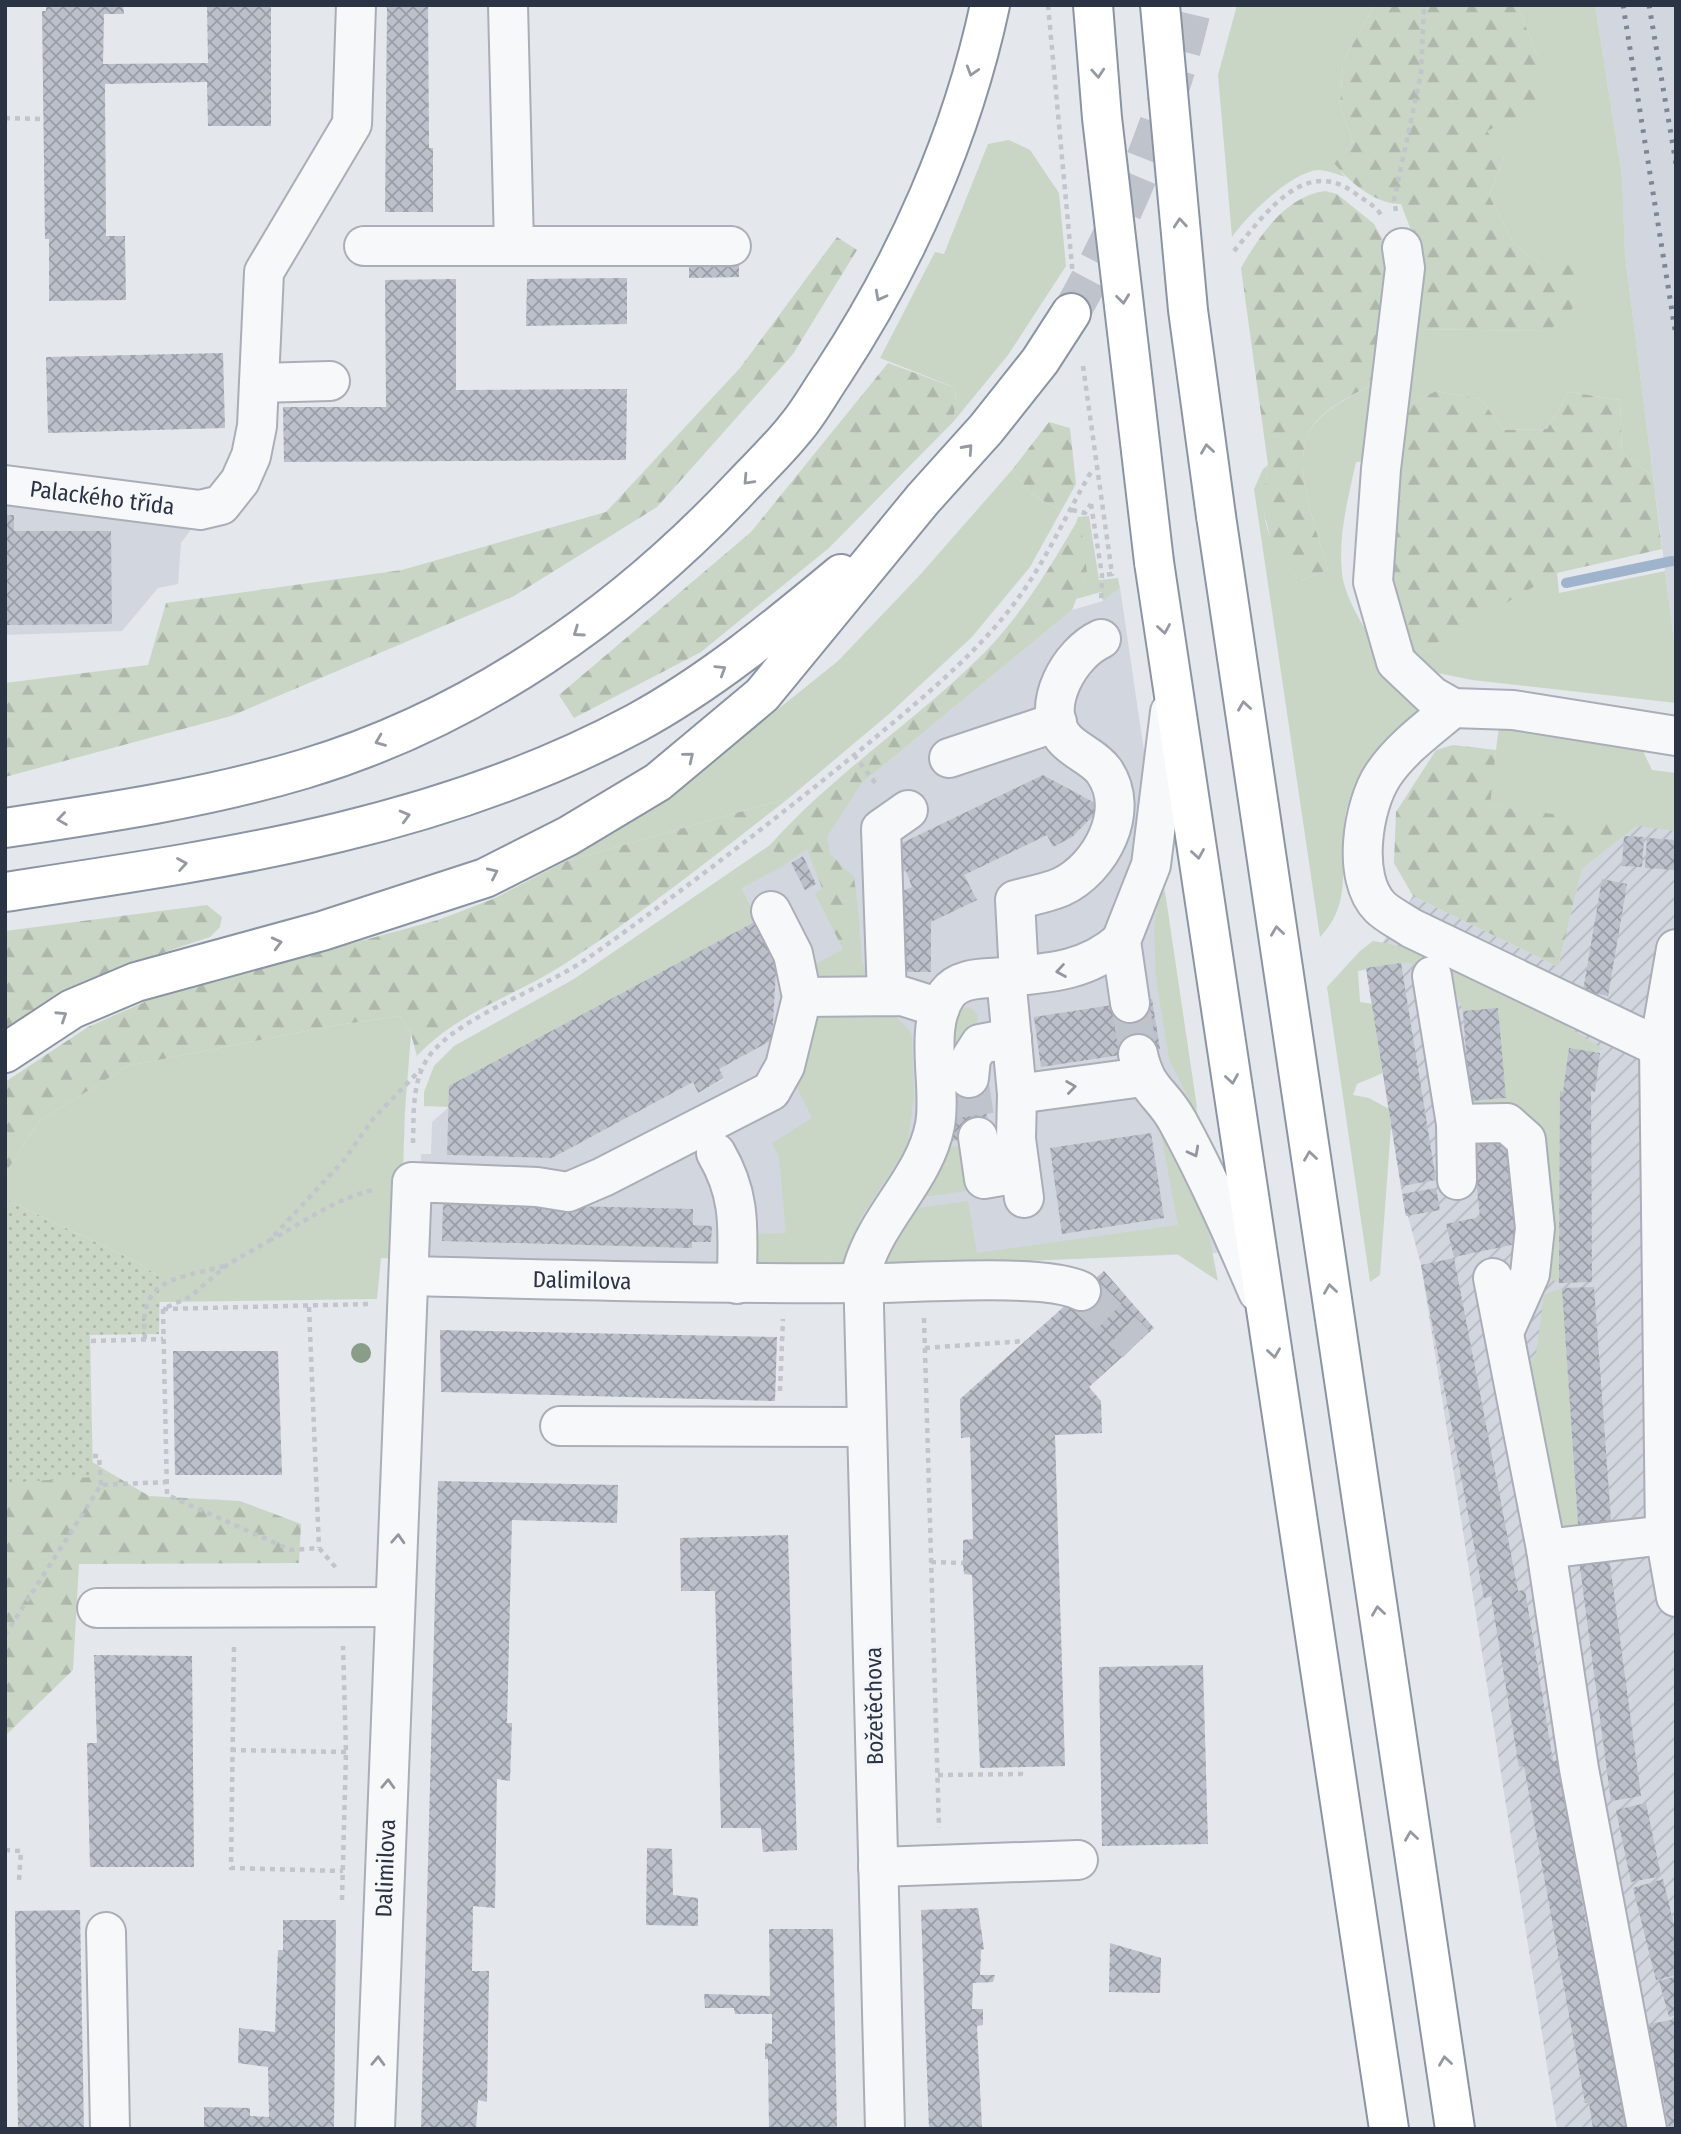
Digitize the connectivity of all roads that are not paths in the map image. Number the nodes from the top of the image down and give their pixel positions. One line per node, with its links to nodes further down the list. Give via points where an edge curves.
1 (356, 5): 12 (street, via 352,124 264,272)
2 (508, 5): 6 (street)
3 (990, 5): 22 (highway, one-way to 22, via 952,136 912,236 865,324 795,430 713,517 631,590 520,672 381,741 237,786)
4 (1093, 5): 16 (highway, one-way to 16, bridge, via 1154,562)
5 (1160, 5): 63 (highway, one-way to 5, bridge, via 1216,516 1188,310)
6 (514, 245): 7 (street); 8 (street)
7 (364, 246)
8 (731, 246)
9 (1402, 248): 17 (street, via 1405,268 1373,582 1396,662)
10 (1071, 313): 14 (highway, one-way to 10, via 1040,361)
11 (330, 381): 12 (street)
12 (259, 383): 13 (street, Palackého třída, via 251,456 240,481 220,505 200,510)
13 (5, 485)
14 (923, 499): 23 (highway, one-way to 14, via 297,845 413,814 514,780 636,723 745,654 852,566); 35 (highway, one-way to 14, via 72,1009 136,982 322,931 485,877 568,836 659,782 762,695)
15 (1101, 639): 18 (street, via 1088,645 1070,666 1055,710)
16 (1173, 686): 25 (street, via 1153,855); 47 (highway, one-way to 47)
17 (1452, 708): 19 (street, via 1513,710); 34 (street, via 1383,774 1369,804 1362,842 1366,881 1379,906 1411,928)
18 (1057, 722): 20 (street); 28 (street, via 1063,737 1103,769 1109,779 1114,815 1091,866 1061,887 1015,900)
19 (1676, 736)
20 (949, 758)
21 (908, 810): 29 (street, via 881,829)
22 (5, 828)
23 (5, 892)
24 (771, 911): 30 (street, via 793,954)
25 (1121, 941): 28 (street, one-way to 28, via 1079,967); 31 (street)
26 (1676, 948): 34 (street)
27 (1432, 975): 38 (street)
28 (1012, 976): 32 (street, via 964,981 953,987); 33 (street)
29 (887, 996): 30 (street); 32 (street)
30 (802, 997): 45 (street, via 785,1066 771,1091 603,1177 568,1192 412,1182)
31 (1130, 1003)
32 (940, 1008): 43 (street, Božetěchova, via 932,1139 869,1246)
33 (1012, 1038): 36 (street, via 980,1044 971,1058); 37 (street)
34 (1659, 1047): 51 (street)
35 (5, 1053)
36 (970, 1078)
37 (1017, 1094): 39 (street, via 1022,1186 984,1179); 47 (street, one-way to 47, via 1140,1065 1176,1118 1213,1188)
38 (1456, 1124): 41 (street); 48 (street, via 1507,1123 1525,1140 1534,1239 1530,1274)
39 (978, 1137)
40 (716, 1153): 44 (street, via 731,1178 736,1203)
41 (1457, 1180)
42 (1493, 1278): 48 (street)
43 (863, 1283): 44 (street, Dalimilova); 46 (street, Dalimilova, via 1068,1284); 50 (street, Božetěchova)
44 (737, 1284): 45 (street, Dalimilova)
45 (409, 1289): 54 (street, Dalimilova, one-way to 45)
46 (1081, 1291)
47 (1268, 1315): 62 (highway, one-way to 62)
48 (1504, 1332): 52 (street)
49 (560, 1426): 50 (street)
50 (867, 1427): 57 (street, Božetěchova)
51 (1665, 1535): 52 (street); 53 (street)
52 (1546, 1549): 64 (street, via 1579,1769)
53 (1676, 1597)
54 (395, 1607): 55 (street); 60 (street, Dalimilova, one-way to 54)
55 (97, 1608)
56 (1077, 1860): 57 (street)
57 (878, 1867): 61 (street, Božetěchova)
58 (106, 1932): 59 (street)
59 (110, 2129)
60 (375, 2129)
61 (885, 2129)
62 (1389, 2129)
63 (1455, 2129)
64 (1647, 2129)

